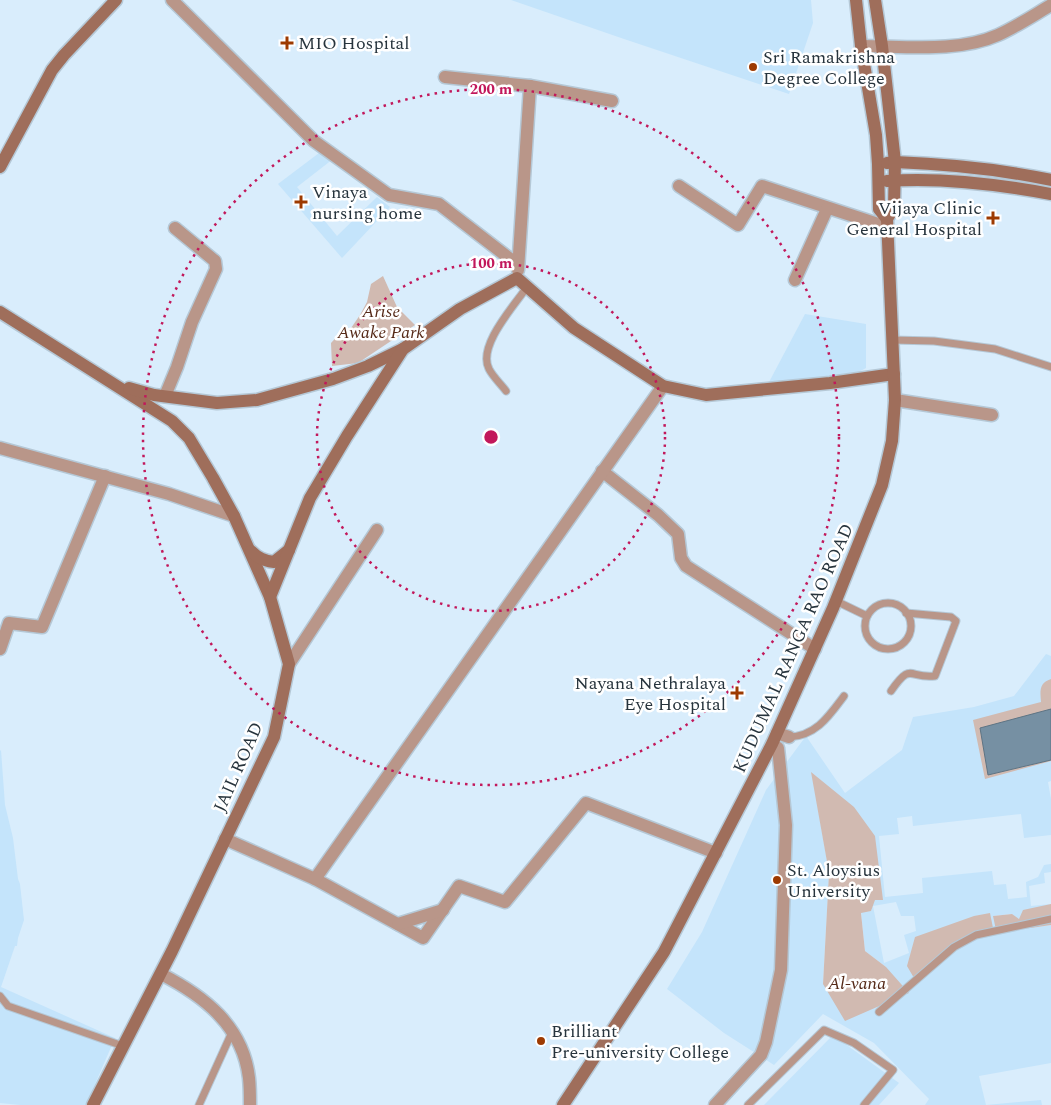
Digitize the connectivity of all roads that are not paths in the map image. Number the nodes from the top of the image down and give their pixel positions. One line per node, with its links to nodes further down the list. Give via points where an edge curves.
1 (116, 0): 13 (street, via 52,70)
2 (172, 0): 22 (street, via 314,141 389,195 439,204)
3 (856, 0): 6 (street)
4 (875, 0): 7 (street, KUDUMAL RANGA RAO ROAD)
5 (1051, 5): 7 (street, via 997,36 962,45 925,48)
6 (861, 46): 7 (street); 12 (street)
7 (882, 46): 11 (street, KUDUMAL RANGA RAO ROAD)
8 (445, 77): 9 (street)
9 (530, 86): 10 (street); 22 (street)
10 (612, 101)
11 (895, 162): 12 (street); 14 (street, KUDUMAL RANGA RAO ROAD); 15 (street, via 950,164)
12 (878, 164): 16 (street)
13 (0, 167)
14 (894, 180): 16 (street); 18 (street, via 940,179 1011,186); 20 (street, KUDUMAL RANGA RAO ROAD, via 894,207)
15 (1051, 180)
16 (879, 181): 20 (street)
17 (679, 186): 19 (street, via 738,225 762,186)
18 (1051, 194)
19 (827, 208): 20 (street); 23 (street)
20 (885, 218): 26 (street, KUDUMAL RANGA RAO ROAD)
21 (174, 228): 33 (street, via 216,261 216,269 192,322)
22 (517, 272): 24 (street); 27 (street)
23 (795, 280)
24 (527, 287): 31 (street, via 574,328); 32 (lane, via 493,335 486,353 488,369)
25 (0, 312): 30 (street, JAIL ROAD)
26 (894, 340): 28 (lane, via 934,341 995,349); 29 (street, KUDUMAL RANGA RAO ROAD)
27 (403, 349): 33 (street, via 333,379 257,400 217,403); 41 (street, via 310,498)
28 (1051, 367)
29 (894, 374): 31 (street, via 706,395); 34 (street, KUDUMAL RANGA RAO ROAD)
30 (115, 384): 33 (street); 39 (street, JAIL ROAD, via 172,421 189,438)
31 (663, 386): 37 (street)
32 (506, 391)
33 (166, 396)
34 (895, 400): 35 (street); 44 (street, KUDUMAL RANGA RAO ROAD, via 892,441 882,485)
35 (992, 415)
36 (0, 448): 38 (street)
37 (602, 471): 48 (street, via 678,534 681,558 686,566); 55 (street)
38 (105, 476): 39 (street); 47 (street, via 42,626 9,623)
39 (234, 516): 42 (street, JAIL ROAD)
40 (377, 530): 49 (street)
41 (291, 548): 42 (street, via 274,562 266,561); 43 (street)
42 (250, 550): 43 (street, JAIL ROAD)
43 (270, 597): 49 (street, JAIL ROAD)
44 (836, 601): 46 (lane); 48 (street, KUDUMAL RANGA RAO ROAD)
45 (906, 613): 46 (lane, via 901,607 886,603 878,605); 46 (lane, via 910,620 909,636 892,649 872,643 865,630); 50 (lane, via 951,616 956,621 935,676 910,672 900,677)
46 (867, 616)
47 (0, 649)
48 (815, 649): 52 (street, KUDUMAL RANGA RAO ROAD)
49 (289, 664): 53 (street, JAIL ROAD, via 274,737)
50 (891, 691)
51 (844, 696): 52 (lane, via 814,730)
52 (779, 738): 54 (street, KUDUMAL RANGA RAO ROAD); 68 (street, via 786,825 781,970 761,1055)
53 (225, 839): 55 (street); 59 (street, JAIL ROAD)
54 (716, 853): 56 (street, via 586,803 505,902 459,886); 67 (street, KUDUMAL RANGA RAO ROAD, via 664,952)
55 (314, 879): 58 (street)
56 (443, 910): 58 (street); 58 (street, via 423,938)
57 (1051, 919): 61 (lane, via 976,935 954,946)
58 (398, 924)
59 (161, 974): 62 (street, via 206,1001); 63 (street, JAIL ROAD)
60 (0, 996): 63 (lane, via 8,1006)
61 (879, 1012)
62 (233, 1030): 65 (lane); 66 (street, via 242,1047 249,1077)
63 (123, 1046): 64 (street, JAIL ROAD)
64 (93, 1105)
65 (199, 1105)
66 (250, 1105)
67 (564, 1105)
68 (715, 1105)
69 (748, 1105): 70 (lane, via 824,1030 854,1043 892,1070)
70 (864, 1105)

